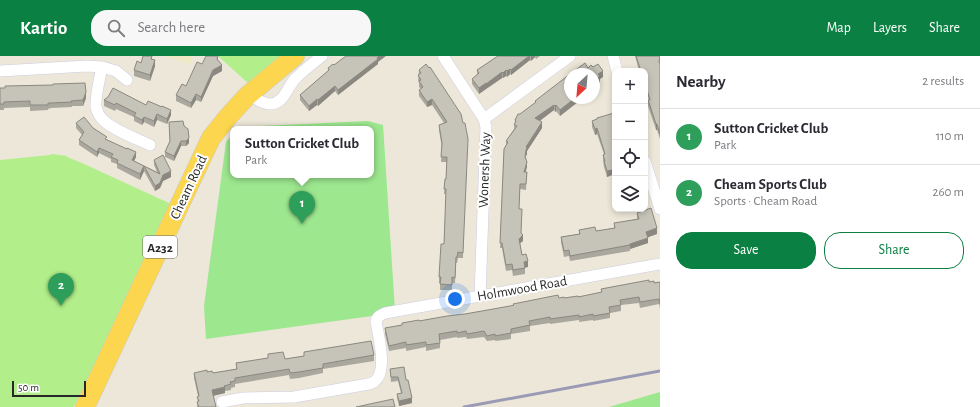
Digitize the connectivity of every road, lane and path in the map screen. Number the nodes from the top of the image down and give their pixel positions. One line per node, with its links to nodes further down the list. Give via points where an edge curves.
1 (295, 56): 10 (highway, Cheam Road / A232)
2 (322, 56): 10 (street, via 295,78 278,102 265,104)
3 (443, 56): 11 (street, Wonersh Way)
4 (570, 56): 11 (street)
5 (613, 56): 7 (street)
6 (102, 67): 8 (street); 9 (street, via 116,71); 12 (street, via 96,107 102,120)
7 (616, 68)
8 (0, 71)
9 (127, 80)
10 (250, 94): 18 (highway, Cheam Road / A232, via 211,138)
11 (484, 119): 16 (street, Wonersh Way, via 486,127)
12 (150, 145)
13 (648, 171): 14 (street)
14 (660, 209)
15 (660, 264): 16 (street, Holmwood Road)
16 (480, 296): 17 (street, Holmwood Road, via 379,315 376,321 382,366 379,376 370,384 294,397 243,398)
17 (222, 402)
18 (85, 407)

